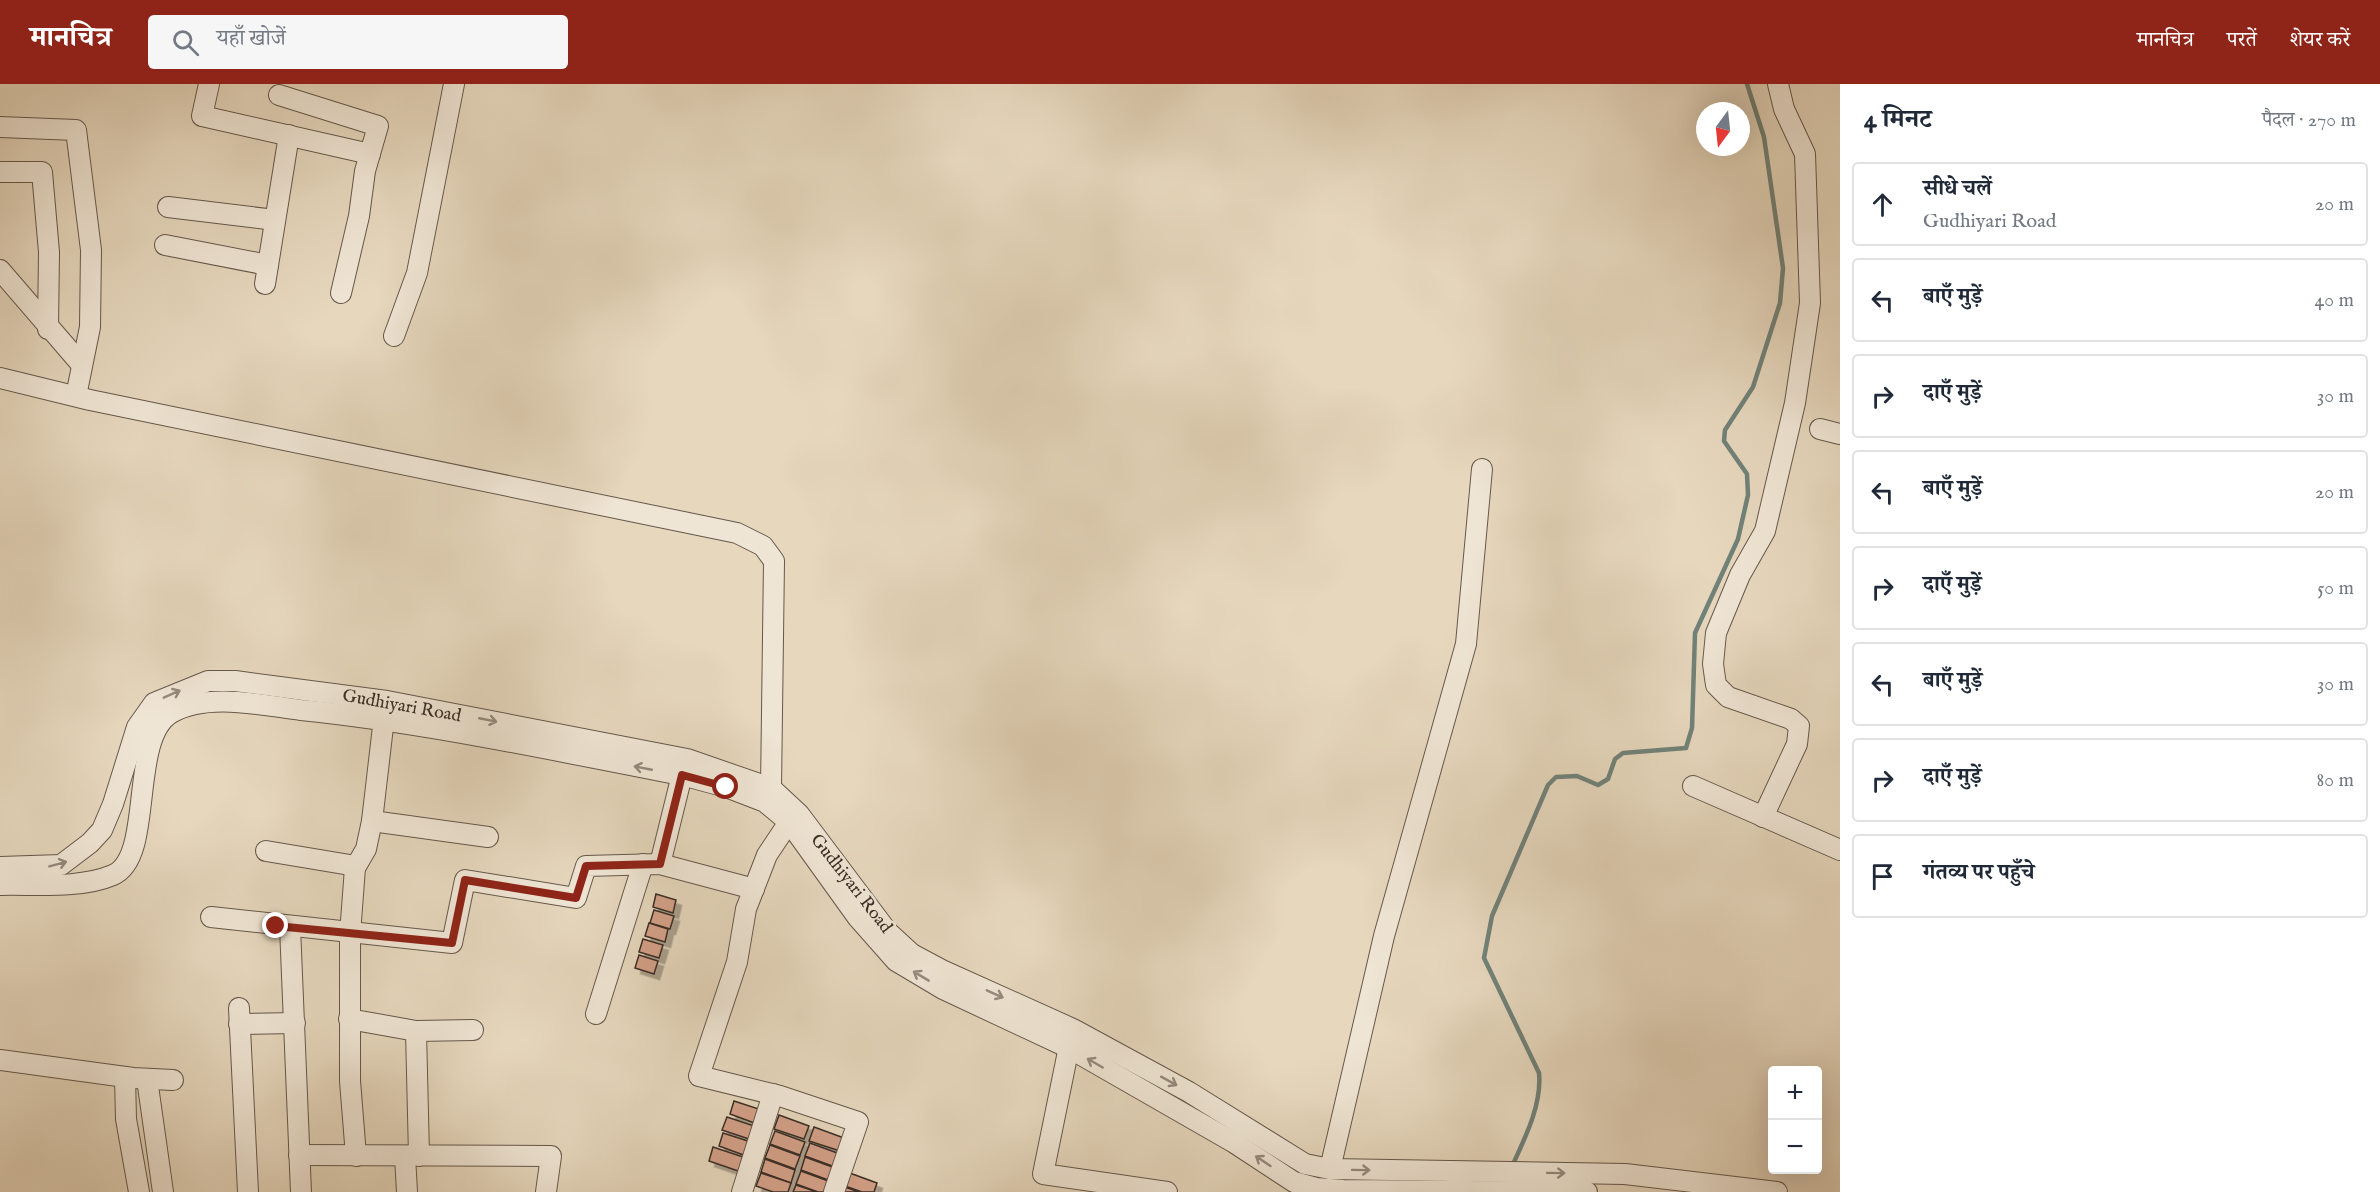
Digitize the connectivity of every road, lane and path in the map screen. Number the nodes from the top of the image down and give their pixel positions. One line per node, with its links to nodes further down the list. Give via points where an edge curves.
1 (208, 84): 6 (street, via 202,116)
2 (454, 84): 15 (street, via 417,273)
3 (1778, 84): 28 (street, via 1784,109 1805,154 1809,312 1795,403 1765,531 1740,575 1716,633 1713,664 1716,686 1728,697 1791,719 1800,726 1797,744)
4 (279, 95): 7 (street, via 378,126)
5 (0, 127): 16 (street, via 76,130 91,250 90,327)
6 (289, 135): 7 (street); 10 (street)
7 (370, 154): 13 (street)
8 (0, 171): 14 (street, via 42,172 49,252)
9 (168, 207): 10 (street)
10 (275, 220): 11 (street, via 266,274)
11 (165, 245)
12 (0, 270): 14 (street)
13 (341, 293)
14 (48, 329): 16 (street)
15 (394, 336)
16 (81, 364): 18 (street)
17 (0, 378): 18 (street)
18 (76, 396): 27 (street, via 737,532 763,546 774,561)
19 (1820, 429): 20 (street)
20 (1840, 434)
21 (1482, 468): 57 (street, via 1466,644 1384,936)
22 (227, 681): 23 (street); 27 (street, Gudhiyari Road, one-way to 27, via 387,701 687,759); 36 (street, Gudhiyari Road, one-way to 22, via 61,866 77,855 102,830 137,728 154,703 208,681)
23 (229, 702): 24 (street, Gudhiyari Road); 37 (street, Gudhiyari Road, via 195,705 161,721 151,741 135,838 116,874 91,882)
24 (384, 718): 25 (street, Gudhiyari Road, one-way to 24); 29 (street)
25 (682, 775): 30 (street, Gudhiyari Road, via 765,802); 34 (street)
26 (1693, 786): 28 (street)
27 (771, 788): 45 (street, Gudhiyari Road, one-way to 45, via 799,814 887,931 912,954)
28 (1763, 817): 32 (street)
29 (372, 821): 31 (street); 35 (street, via 366,849)
30 (789, 822): 38 (street, via 767,855); 48 (street, Gudhiyari Road, one-way to 30, via 943,989 896,961 858,918)
31 (488, 837)
32 (1840, 850)
33 (266, 851): 35 (street)
34 (651, 864): 38 (street); 41 (street, via 586,866 576,898 465,880 452,943); 42 (street)
35 (356, 866): 41 (street)
36 (0, 867)
37 (0, 885)
38 (754, 889): 53 (street, via 736,962 699,1076)
39 (212, 917): 40 (street)
40 (290, 927): 41 (street); 44 (street)
41 (350, 934): 43 (street)
42 (596, 1014)
43 (350, 1019): 47 (street); 55 (street)
44 (295, 1023): 54 (street); 60 (street, via 239,1016)
45 (1073, 1029): 48 (street); 57 (street, Gudhiyari Road, one-way to 57, via 1189,1092 1305,1164)
46 (473, 1030): 47 (street)
47 (416, 1031): 56 (street)
48 (1069, 1048): 66 (street, via 1043,1174); 67 (street, Gudhiyari Road, one-way to 48, via 1343,1190 1294,1182 1233,1142)
49 (0, 1060): 50 (street)
50 (125, 1077): 51 (street); 58 (street, via 126,1119)
51 (147, 1079): 52 (street); 59 (street)
52 (173, 1080)
53 (773, 1094): 64 (street); 65 (street, via 858,1122)
54 (300, 1155): 55 (street); 61 (street)
55 (356, 1156): 56 (street)
56 (412, 1156): 62 (street); 63 (street, via 551,1156)
57 (1330, 1169): 68 (street, Gudhiyari Road, one-way to 68, via 1625,1174)
58 (139, 1192)
59 (163, 1192)
60 (248, 1192)
61 (301, 1192)
62 (406, 1192)
63 (546, 1192)
64 (742, 1192)
65 (834, 1192)
66 (1167, 1192)
67 (1587, 1192)
68 (1777, 1192)

